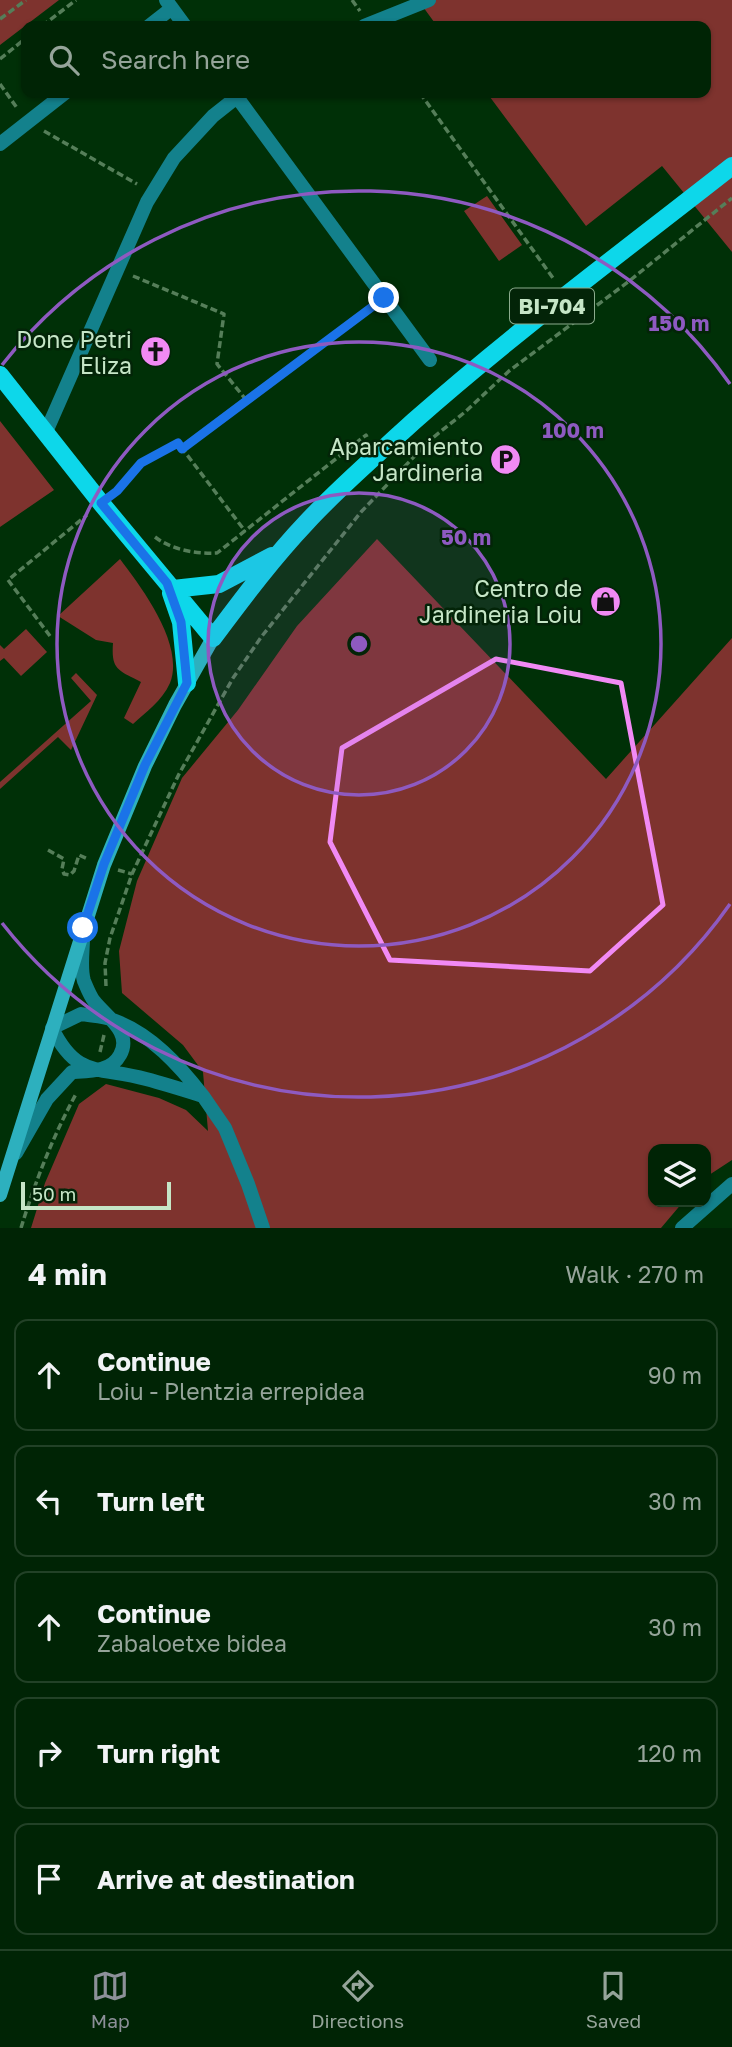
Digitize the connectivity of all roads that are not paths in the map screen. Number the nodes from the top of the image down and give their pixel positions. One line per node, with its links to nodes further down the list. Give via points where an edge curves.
1 (429, 0): 5 (street)
2 (169, 4): 3 (street); 4 (street)
3 (154, 21)
4 (181, 21)
5 (377, 21)
6 (59, 98): 9 (street)
7 (233, 98): 13 (street, via 174,158 152,193)
8 (241, 98): 11 (street)
9 (0, 144)
10 (732, 166): 14 (main road, BI-704, via 467,375 378,454)
11 (430, 360)
12 (0, 375): 13 (main road)
13 (46, 432): 15 (main road)
14 (282, 551): 15 (main road, via 219,584); 16 (main road, BI-704)
15 (170, 586): 16 (main road); 17 (main road, via 181,622)
16 (213, 638): 17 (main road)
17 (187, 683): 18 (main road, via 145,765)
18 (83, 928): 19 (street, via 83,978 93,1000); 20 (main road)
19 (111, 1019): 20 (street, via 81,1014); 21 (street, via 122,1033 121,1054 111,1066); 22 (street, via 142,1034 181,1068)
20 (52, 1028): 21 (street, via 63,1049); 23 (main road)
21 (97, 1070): 22 (street); 23 (street, via 72,1072 47,1099)
22 (203, 1096): 26 (street, via 225,1128)
23 (7, 1170): 25 (main road)
24 (732, 1184): 27 (street)
25 (0, 1195)
26 (263, 1228)
27 (682, 1228)

